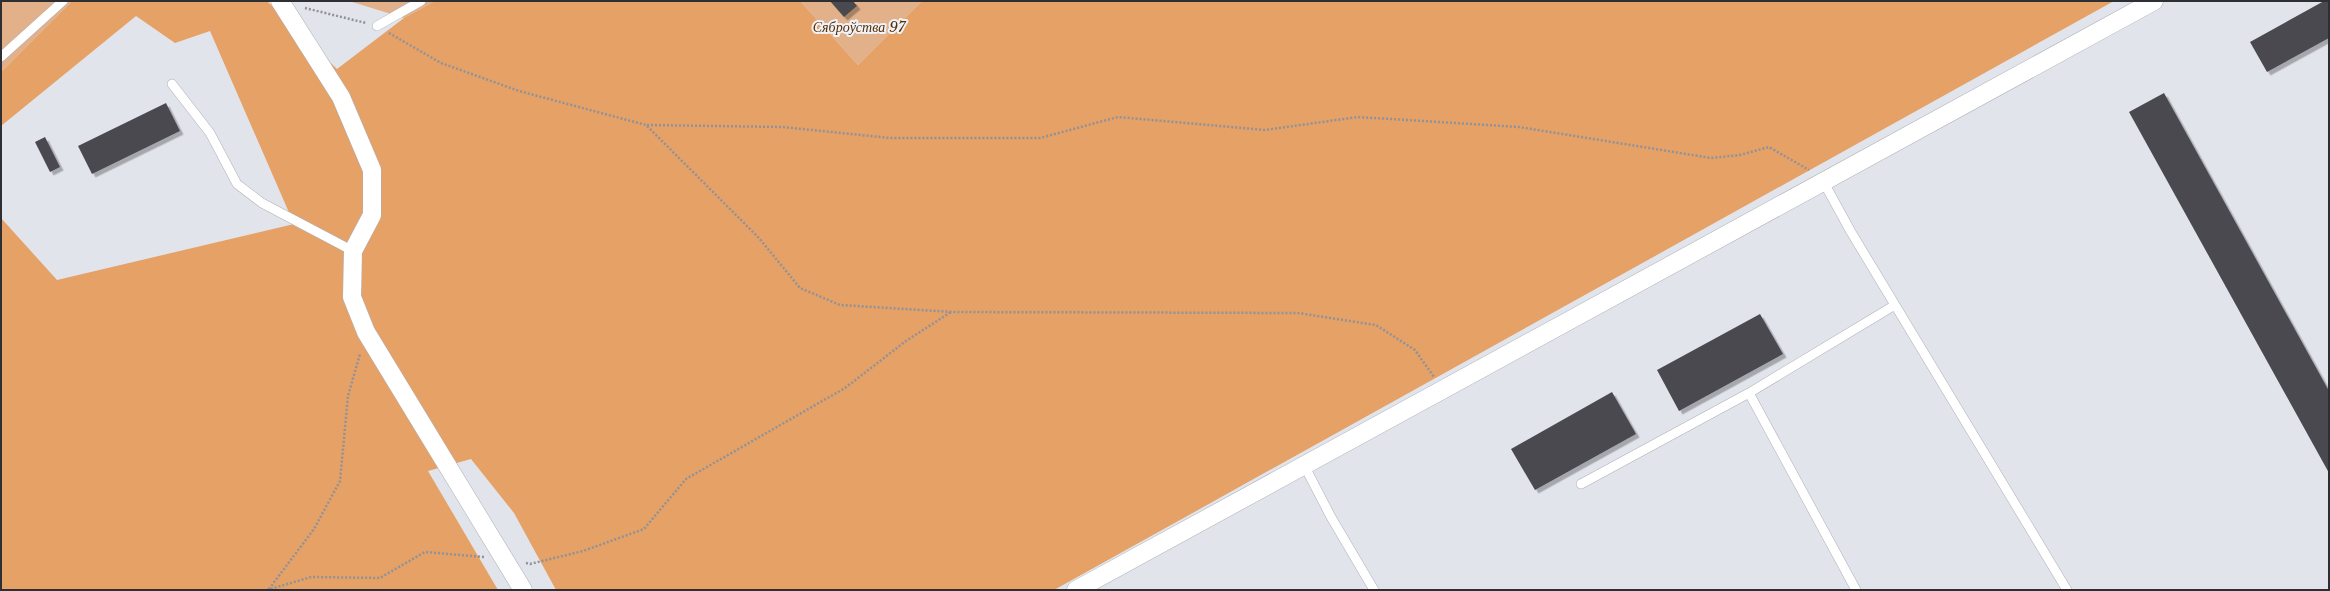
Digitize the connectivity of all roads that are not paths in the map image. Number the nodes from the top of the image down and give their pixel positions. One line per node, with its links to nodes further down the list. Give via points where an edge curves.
1 (63, 1): 6 (lane)
2 (280, 1): 9 (street, via 341,97 372,170 372,215)
3 (421, 1): 5 (lane)
4 (2154, 1): 8 (street)
5 (377, 26)
6 (1, 58)
7 (172, 84): 9 (lane, via 210,133 237,184 262,203)
8 (1823, 181): 10 (lane); 12 (street)
9 (353, 251): 14 (street, via 352,297 366,332)
10 (1895, 305): 11 (lane); 18 (lane)
11 (1749, 393): 13 (lane); 17 (lane)
12 (1304, 465): 15 (street); 16 (lane)
13 (1581, 484)
14 (523, 590)
15 (1076, 590)
16 (1374, 590)
17 (1856, 590)
18 (2067, 590)

